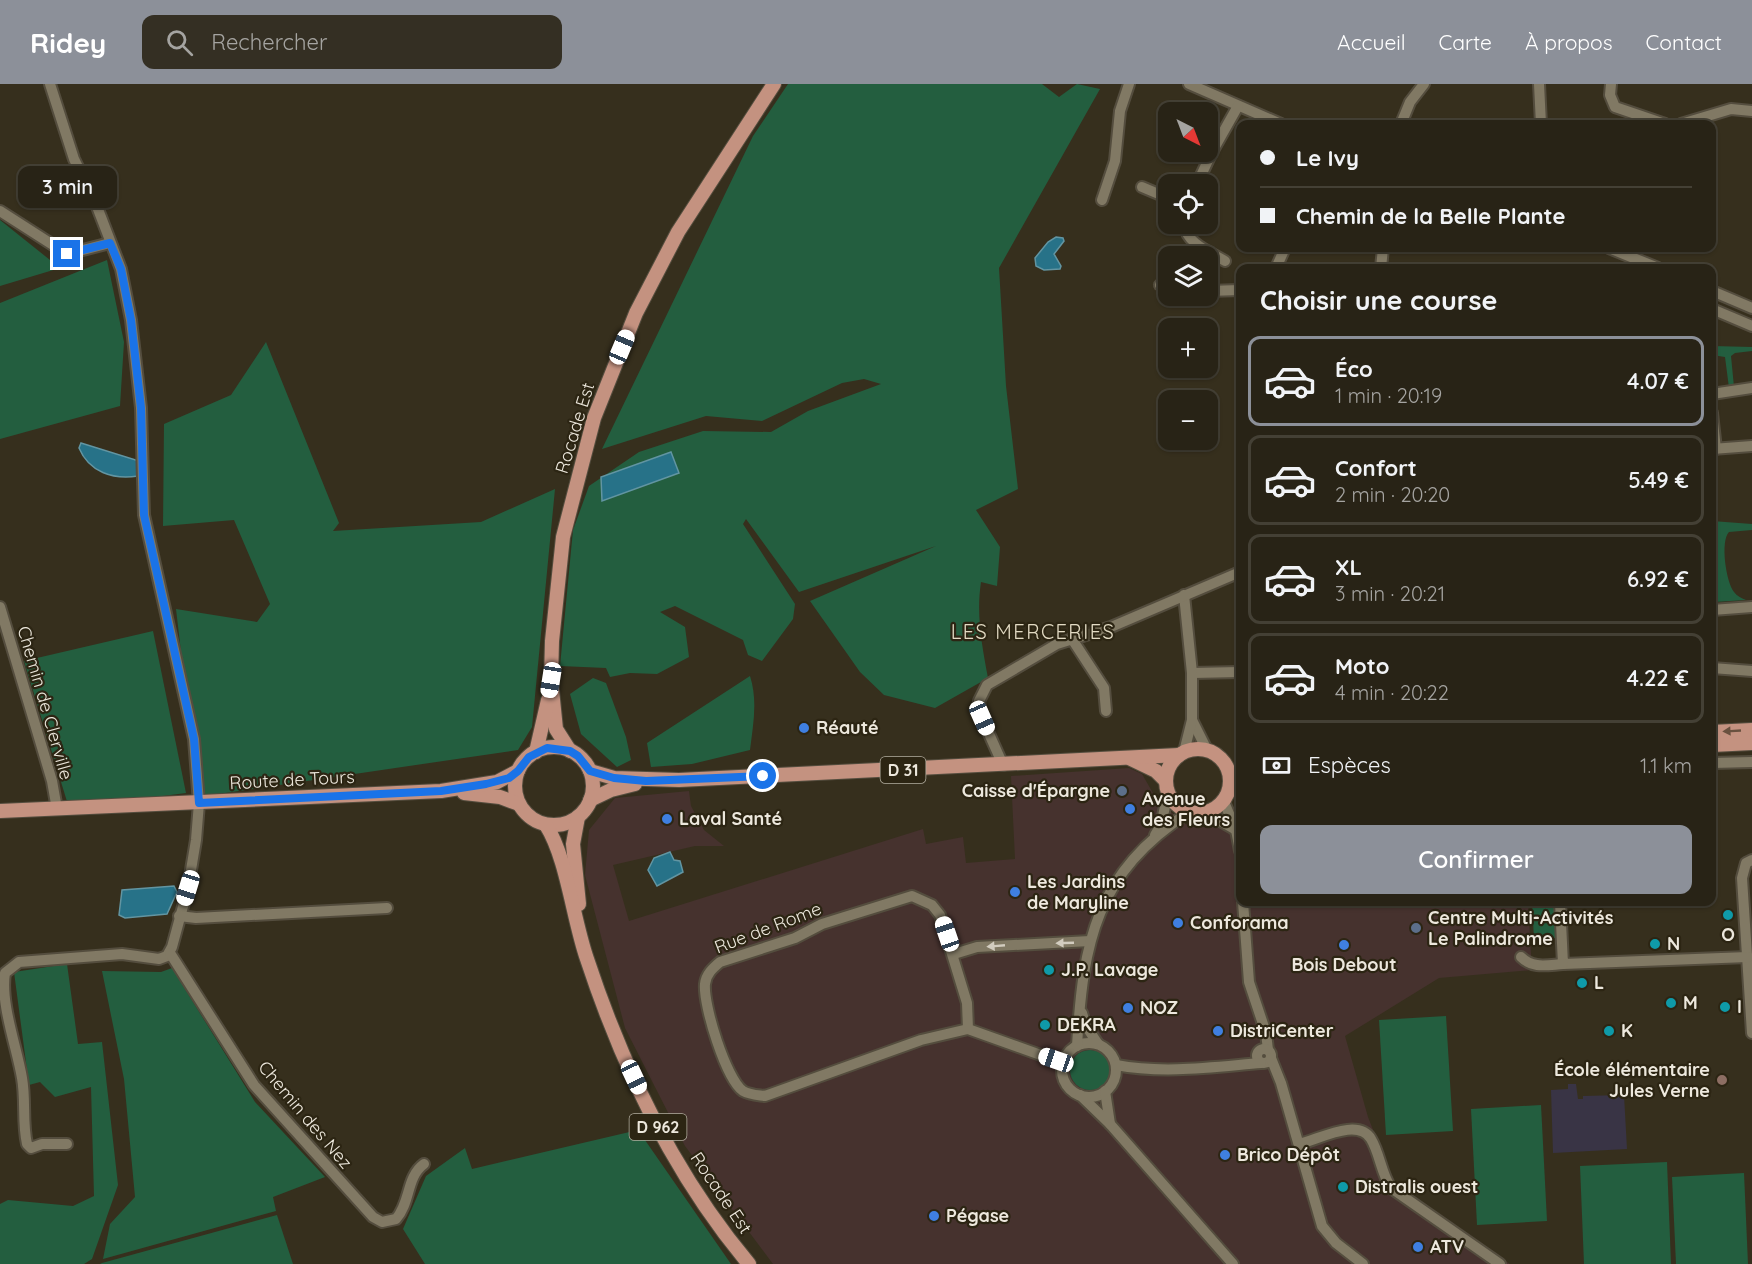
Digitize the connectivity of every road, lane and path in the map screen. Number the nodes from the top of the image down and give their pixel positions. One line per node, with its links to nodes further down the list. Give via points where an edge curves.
1 (50, 84): 21 (street, via 74,159)
2 (774, 84): 45 (main road, Rocade Est, via 678,232 636,313 594,418 562,537)
3 (1129, 84): 18 (street, via 1120,111 1115,161)
4 (1189, 84): 8 (street)
5 (1424, 84): 11 (street)
6 (1539, 84): 12 (street)
7 (1611, 84): 13 (street, via 1615,107)
8 (1238, 106): 10 (street); 15 (street)
9 (1752, 111): 14 (street, via 1731,109)
10 (1271, 120)
11 (1403, 120)
12 (1541, 120)
13 (1653, 120)
14 (1694, 120)
15 (1202, 174)
16 (1142, 187): 17 (street)
17 (1158, 194)
18 (1102, 200)
19 (0, 211): 21 (street, via 67,254)
20 (1187, 234): 23 (street, via 1192,242)
21 (110, 243): 70 (street, via 121,269 131,320 141,408 144,515 194,739)
22 (1619, 252): 24 (street)
23 (1225, 261)
24 (1648, 264)
25 (1236, 290): 26 (street)
26 (1218, 291)
27 (1716, 293): 28 (street)
28 (1752, 308)
29 (1716, 311): 30 (street)
30 (1752, 326)
31 (1752, 388): 32 (street)
32 (1716, 393)
33 (1752, 446): 34 (street)
34 (1716, 449)
35 (1236, 574): 36 (street)
36 (1184, 595): 40 (street, via 1112,627); 44 (street)
37 (0, 607): 72 (street, Chemin de Clerville)
38 (1752, 608): 39 (street)
39 (1716, 610)
40 (1072, 639): 46 (street, via 1104,688); 61 (street, via 1057,644 981,692 982,718)
41 (1716, 668): 42 (street)
42 (1752, 671)
43 (1236, 672): 44 (street)
44 (1191, 673): 47 (street)
45 (551, 680): 53 (main road, Rocade Est, via 556,729); 54 (main road, Rocade Est)
46 (1106, 711)
47 (1192, 720): 52 (street); 55 (street)
48 (1752, 730): 49 (main road, one-way to 49)
49 (1716, 732)
50 (1752, 743): 51 (main road)
51 (1716, 745)
52 (1207, 750): 55 (main road); 57 (main road)
53 (570, 751): 54 (main road, via 547,748); 63 (main road)
54 (536, 752): 62 (main road)
55 (1182, 753): 56 (main road, D 31); 66 (main road, via 1169,767)
56 (1126, 757): 61 (main road, D 31); 66 (main road, D 31, via 1155,771)
57 (1223, 760): 58 (main road); 65 (main road)
58 (1236, 760)
59 (1752, 762): 60 (street)
60 (1716, 763)
61 (1003, 765): 64 (main road, D 31)
62 (518, 771): 67 (main road, Route de Tours, via 497,783); 71 (main road, via 515,787)
63 (590, 771): 64 (main road, D 31); 68 (main road)
64 (646, 781): 68 (main road, D 31, via 611,790)
65 (1235, 782): 69 (main road)
66 (1167, 787): 74 (main road, via 1180,808); 78 (street, via 1161,825)
67 (441, 791): 70 (main road, Route de Tours); 71 (main road, Route de Tours, via 500,797)
68 (590, 801): 75 (main road)
69 (1224, 802): 74 (main road, via 1208,812); 77 (street)
70 (199, 803): 72 (main road, Route de Tours); 84 (street, via 191,869)
71 (519, 804): 76 (main road)
72 (57, 809): 73 (main road, Route de Tours)
73 (0, 811)
74 (1194, 813): 77 (street); 78 (street)
75 (578, 817): 76 (main road, via 568,823); 91 (main road, Rocade Est / D 962, via 573,870)
76 (546, 825): 91 (main road, Rocade Est / D 962, via 559,847 572,910)
77 (1236, 830)
78 (1152, 840): 85 (street, via 1109,890)
79 (1749, 862): 83 (street, via 1742,878)
80 (1243, 906): 97 (street, via 1249,982 1264,1027)
81 (1560, 906): 90 (street)
82 (387, 908): 84 (street)
83 (1748, 914): 89 (street)
84 (179, 916): 86 (street)
85 (1090, 940): 87 (street, one-way to 87, via 1000,945); 92 (street)
86 (170, 953): 105 (street, via 159,958 122,954 19,962 5,973 3,980 22,1080 27,1144 36,1148 42,1144); 107 (street, Chemin des Nez, via 254,1085 373,1217 382,1222 396,1219 407,1202 415,1170)
87 (954, 954): 93 (street, Rue de Rome, via 967,1003); 93 (street, Rue de Rome, via 940,915 932,905 912,896 720,962 705,981 706,1002 730,1077 742,1090 765,1096 866,1058)
88 (1521, 957): 90 (street, via 1528,965)
89 (1748, 957): 90 (street); 94 (street)
90 (1563, 964)
91 (594, 977): 108 (main road, Rocade Est / D 962, via 625,1059 660,1132 704,1204)
92 (1079, 1005): 95 (street); 96 (street)
93 (968, 1029): 98 (street)
94 (1752, 1033)
95 (1098, 1044): 96 (street); 99 (street, via 1110,1052)
96 (1077, 1046): 98 (street)
97 (1263, 1056): 100 (street, via 1235,1066); 106 (street, via 1281,1083)
98 (1063, 1063): 103 (street, via 1064,1080)
99 (1116, 1065): 100 (street); 101 (street)
100 (1142, 1070): 101 (street)
101 (1115, 1078): 102 (street)
102 (1105, 1091): 103 (street, via 1088,1097); 104 (street)
103 (1080, 1095): 104 (street)
104 (1110, 1124): 109 (street)
105 (67, 1144)
106 (1299, 1144): 110 (street, via 1322,1226); 111 (street, via 1352,1129 1365,1133 1371,1138 1391,1188)
107 (424, 1164)
108 (748, 1264)
109 (1233, 1264)
110 (1363, 1264)
111 (1500, 1264)

